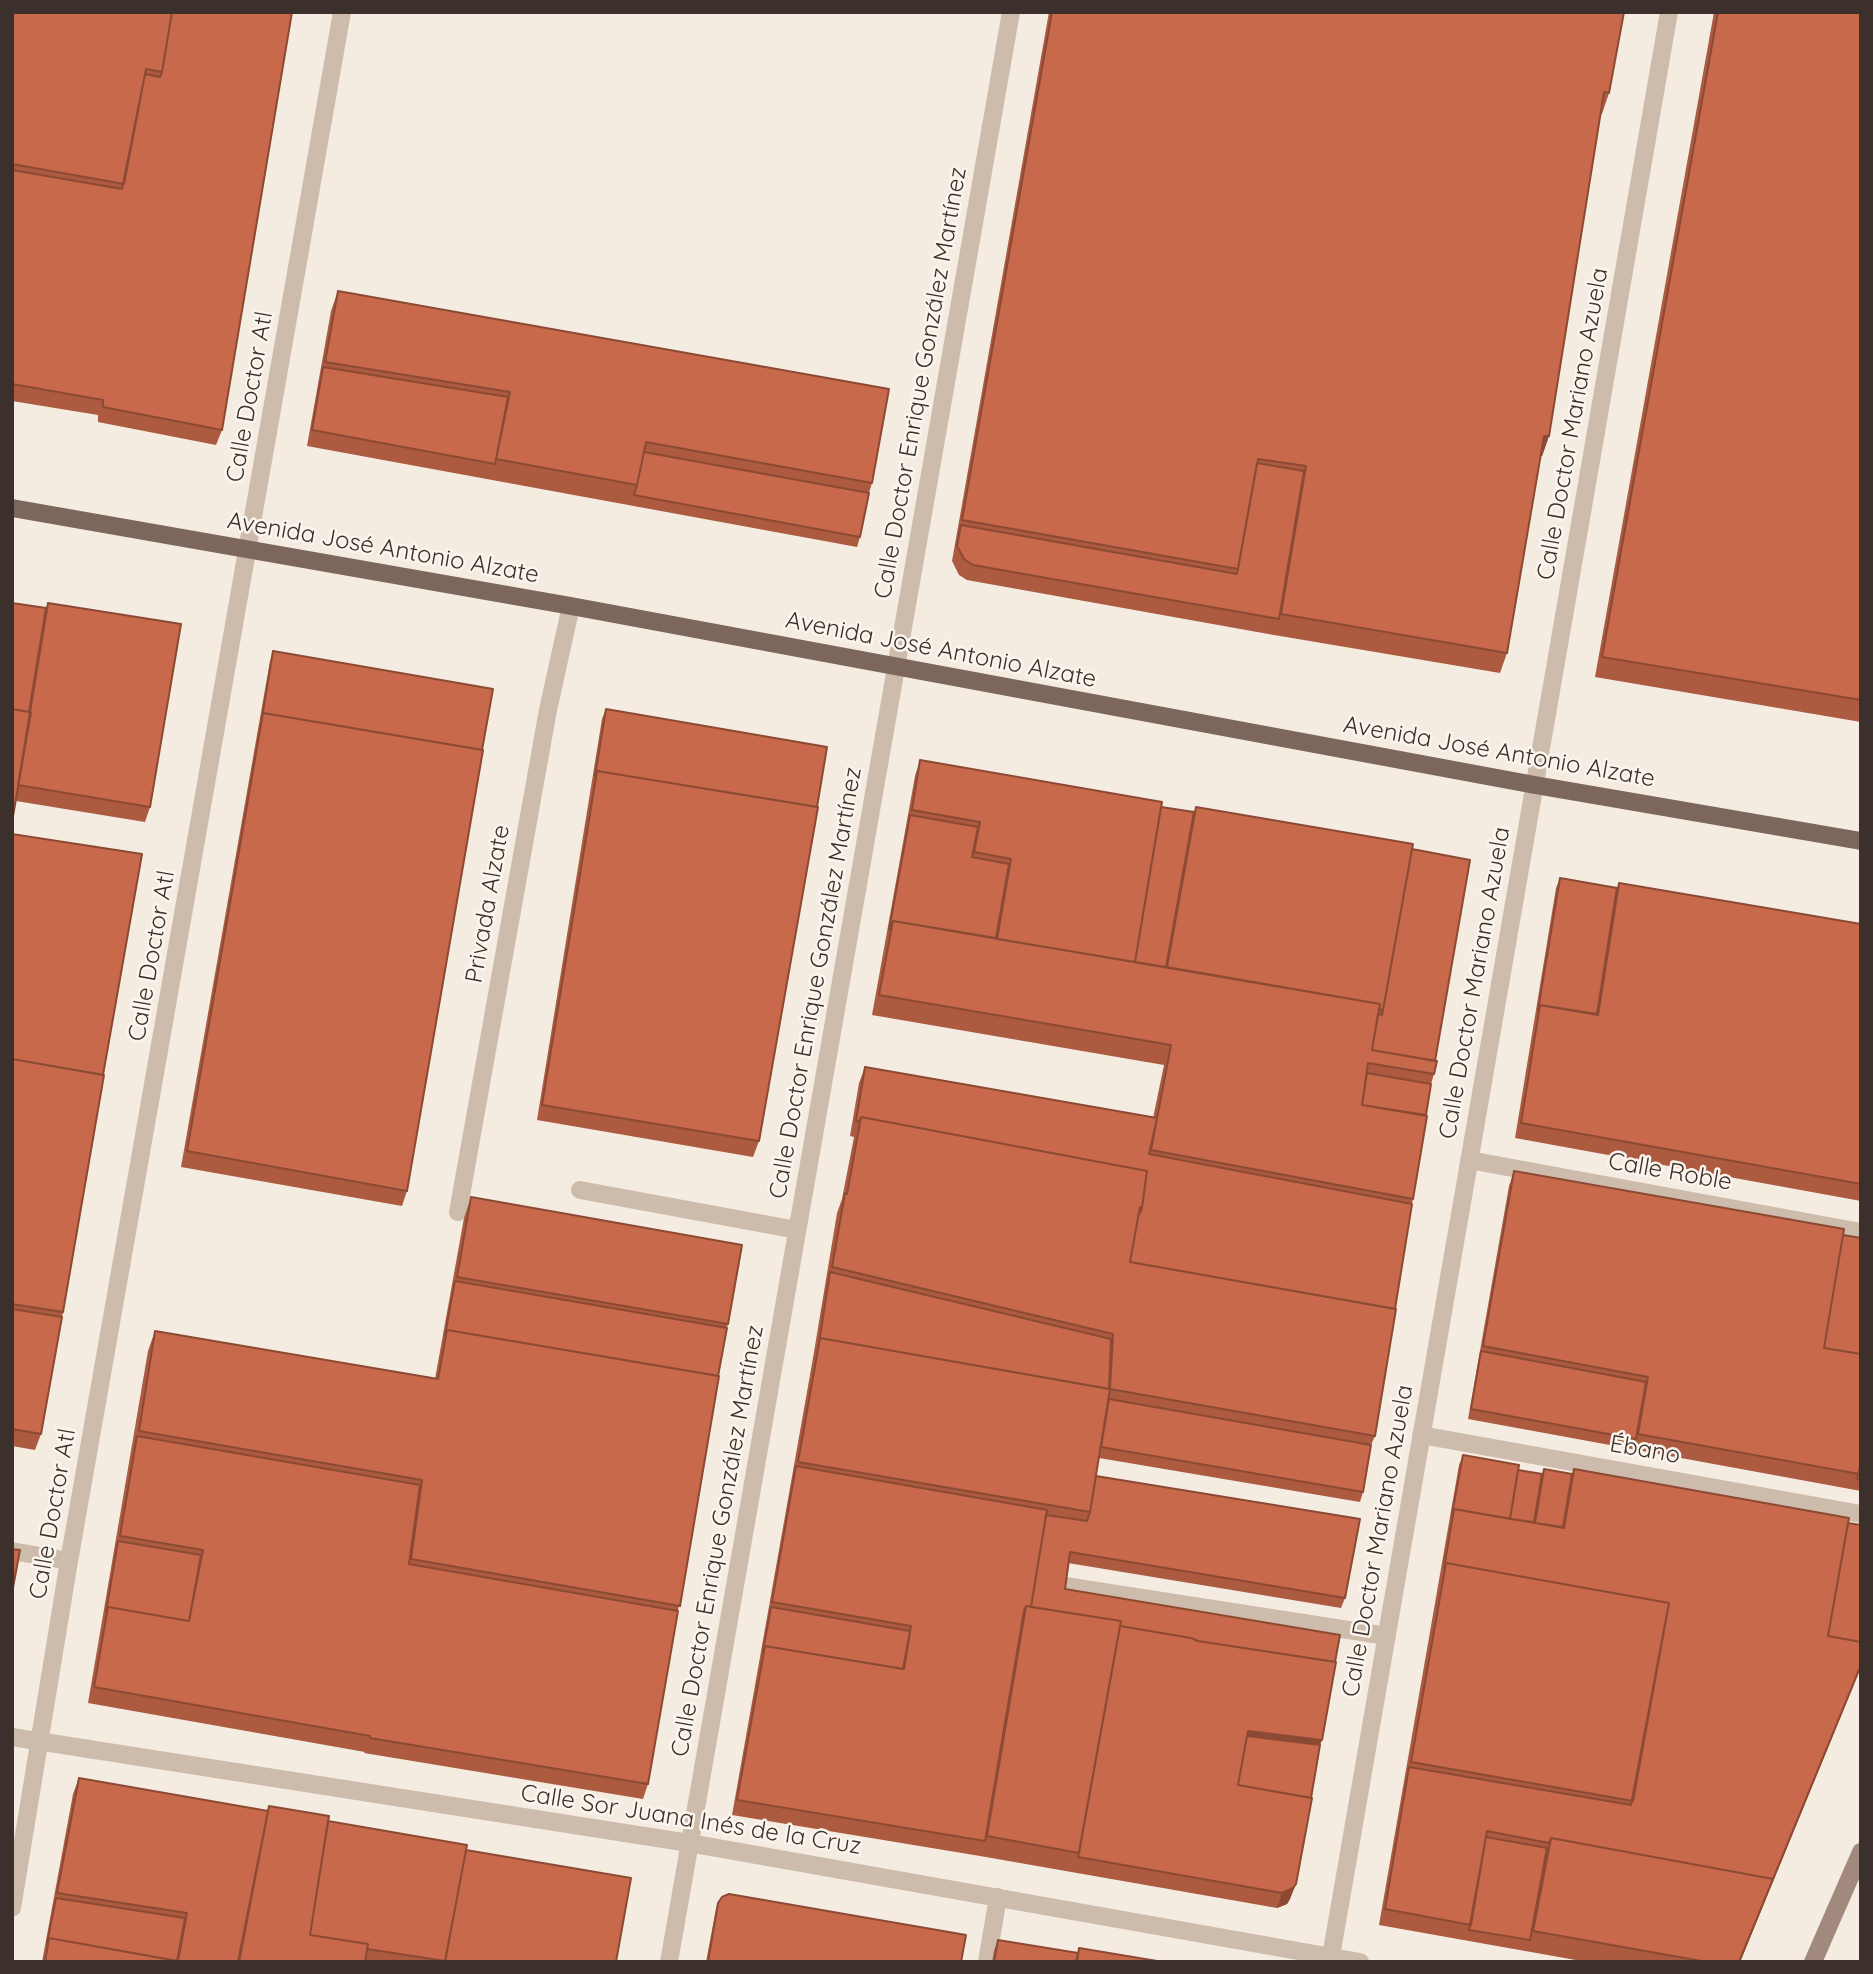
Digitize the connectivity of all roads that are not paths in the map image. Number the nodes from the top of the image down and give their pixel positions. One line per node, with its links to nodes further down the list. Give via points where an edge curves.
1 (342, 12): 5 (street, Calle Doctor Atl)
2 (1011, 12): 7 (street, Calle Doctor Enrique González Martínez)
3 (1669, 12): 8 (street, Calle Doctor Mariano Azuela)
4 (12, 508): 5 (main road, Avenida José Antonio Alzate)
5 (248, 549): 6 (main road, Avenida José Antonio Alzate); 18 (street, Calle Doctor Atl)
6 (571, 606): 7 (main road, Avenida José Antonio Alzate); 12 (street, Privada Alzate, via 548,709)
7 (897, 666): 8 (main road, Avenida José Antonio Alzate); 13 (street, Calle Doctor Enrique González Martínez)
8 (1535, 785): 9 (main road, Avenida José Antonio Alzate); 10 (street, Calle Doctor Mariano Azuela)
9 (1861, 841)
10 (1469, 1160): 14 (street, Calle Roble); 15 (street, Calle Doctor Mariano Azuela)
11 (580, 1190): 13 (street)
12 (458, 1212)
13 (797, 1230): 23 (street, Calle Doctor Enrique González Martínez)
14 (1861, 1232)
15 (1421, 1435): 16 (street, Ébano); 20 (street, Calle Doctor Mariano Azuela)
16 (1861, 1514)
17 (12, 1551): 18 (street)
18 (69, 1561): 22 (street, Calle Doctor Atl)
19 (1065, 1586): 20 (street)
20 (1387, 1636): 27 (street, Calle Doctor Mariano Azuela)
21 (12, 1737): 22 (street, Calle Sor Juana Inés de la Cruz)
22 (41, 1742): 23 (street, Calle Sor Juana Inés de la Cruz); 26 (street, Calle Doctor Atl)
23 (689, 1843): 25 (street, Calle Sor Juana Inés de la Cruz); 28 (street, Calle Doctor Enrique González Martínez)
24 (1861, 1852): 31 (main road)
25 (998, 1897): 27 (street, Calle Sor Juana Inés de la Cruz); 29 (street)
26 (12, 1908)
27 (1330, 1959): 30 (street, Calle Sor Juana Inés de la Cruz)
28 (669, 1962)
29 (987, 1962)
30 (1360, 1962)
31 (1813, 1962)

